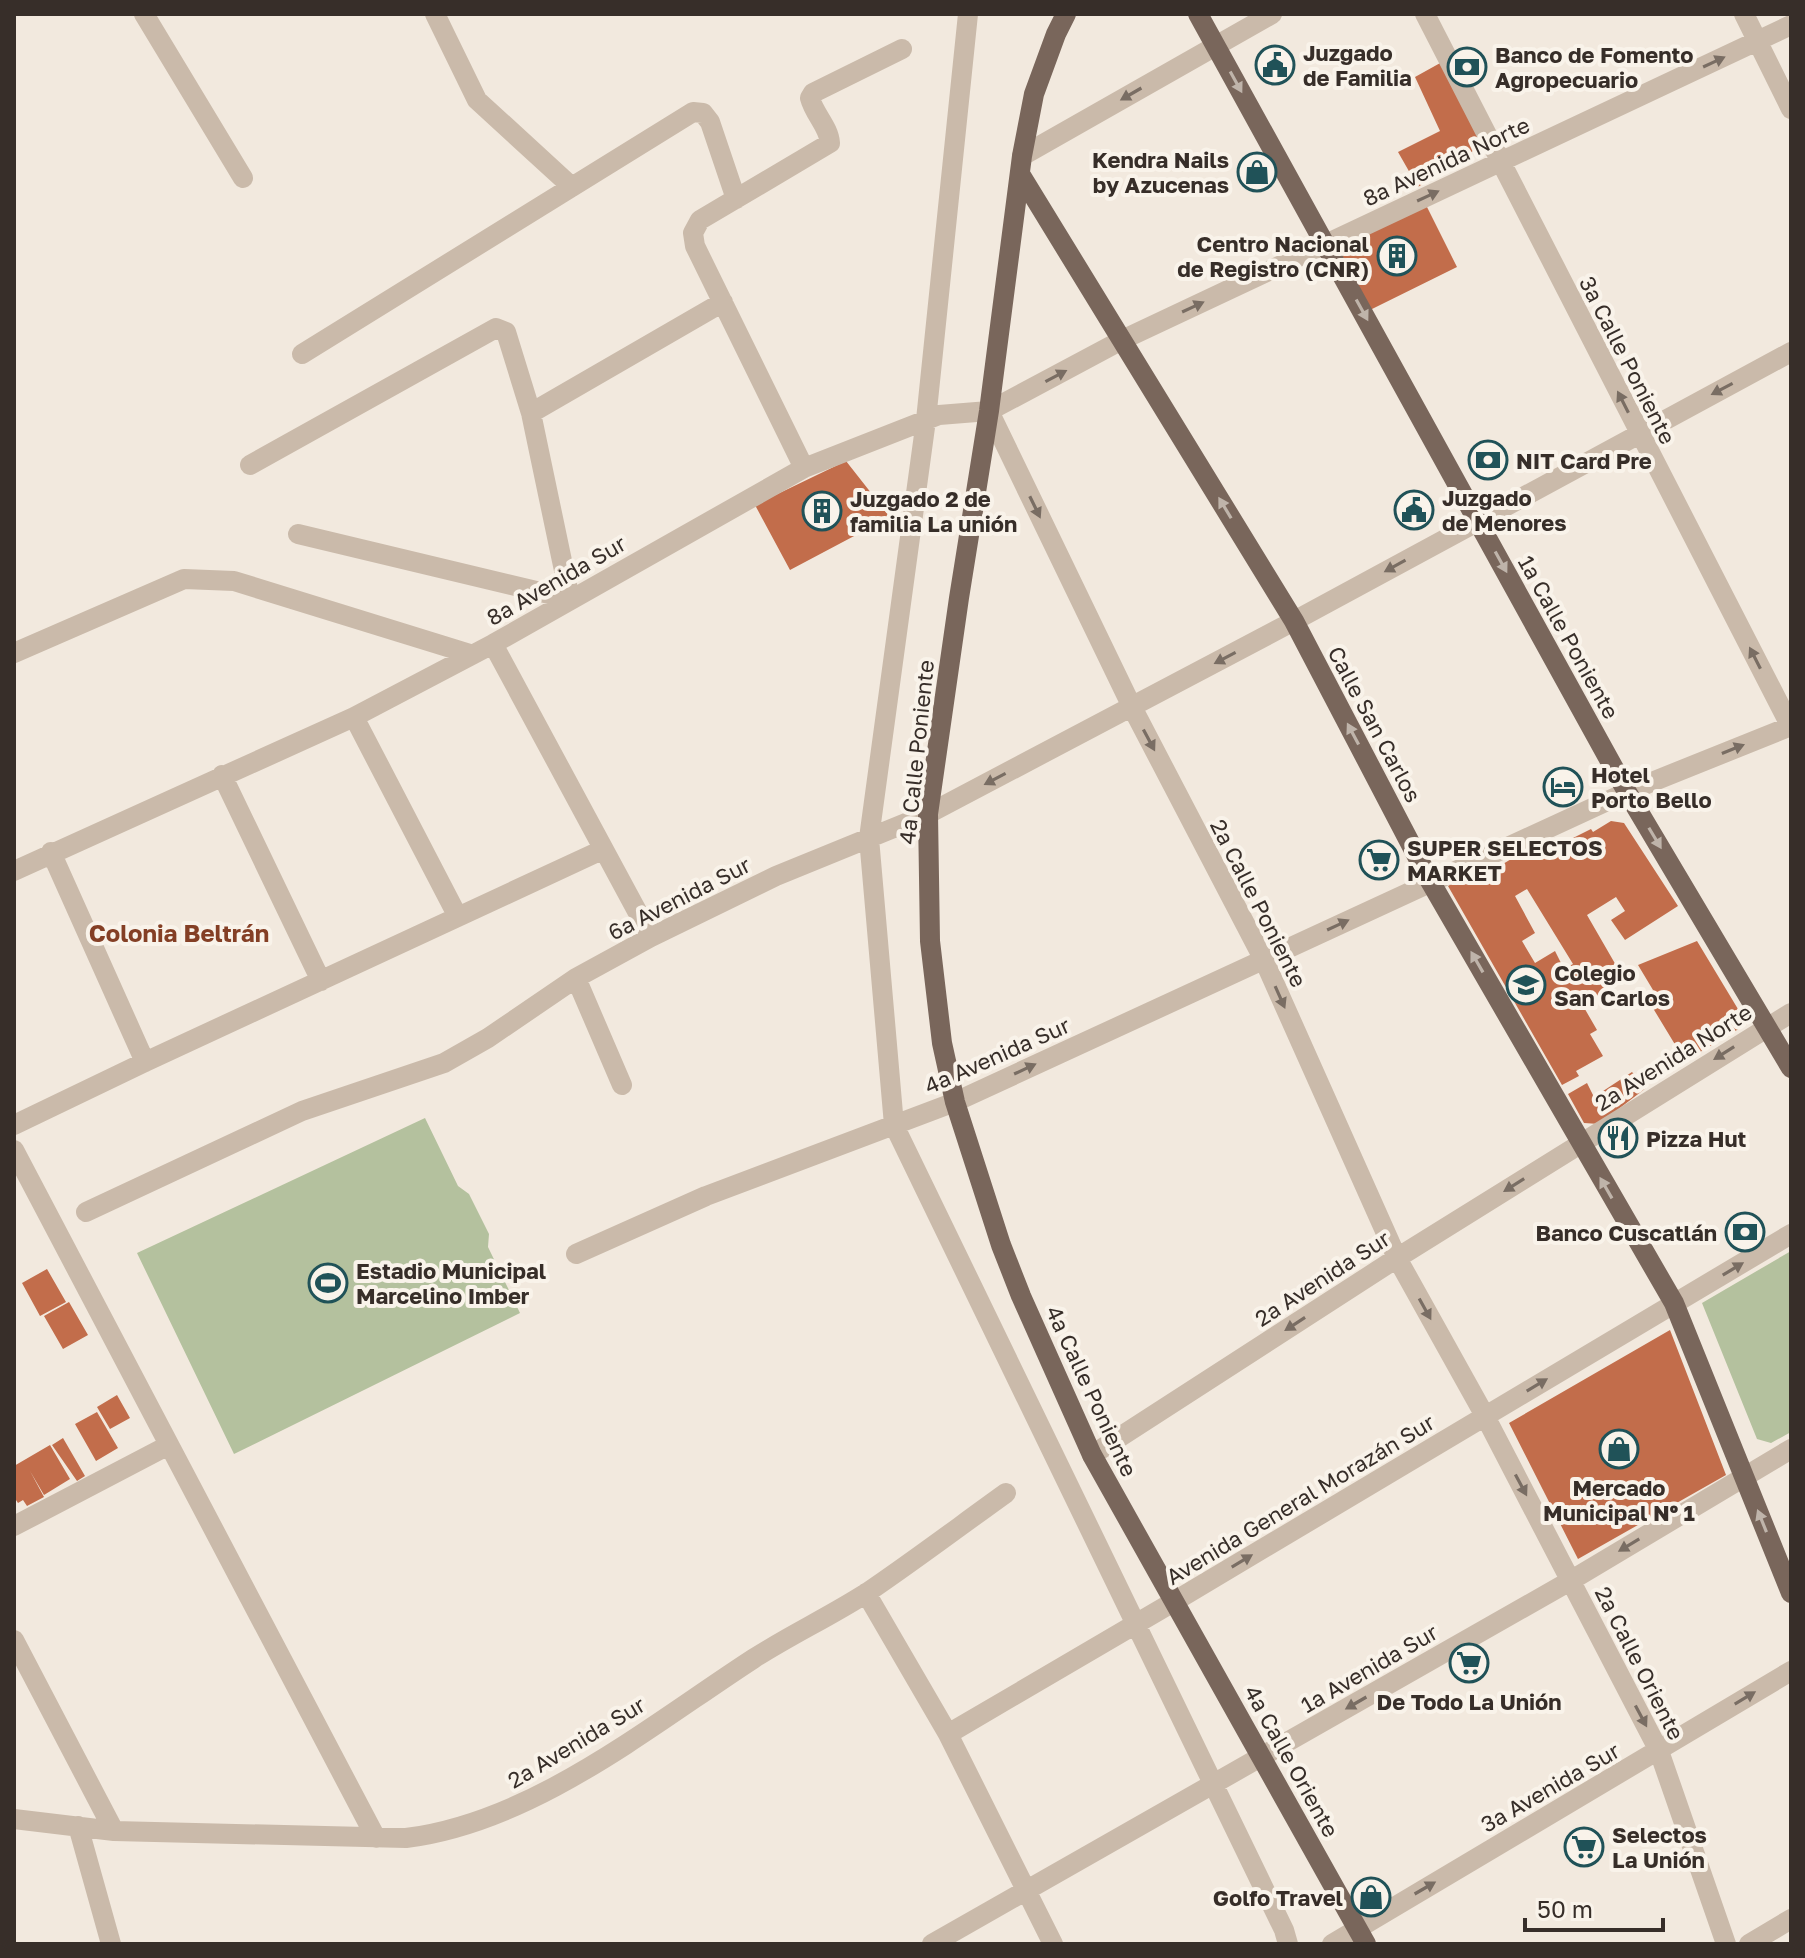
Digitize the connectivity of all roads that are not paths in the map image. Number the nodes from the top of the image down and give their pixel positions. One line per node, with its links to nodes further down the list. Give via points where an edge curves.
1 (144, 14): 16 (street)
2 (435, 14): 17 (street, via 477,100)
3 (968, 14): 26 (street)
4 (1066, 14): 15 (main road, 4ª Calle Poniente, via 1034,94)
5 (1198, 14): 11 (main road, 1ª Calle Poniente)
6 (1272, 14): 11 (street)
7 (1425, 14): 14 (street, 3ª Calle Poniente)
8 (1744, 14): 10 (street)
9 (1791, 25): 10 (street, 8ª Avenida Norte)
10 (1758, 41): 13 (street); 14 (street, 8ª Avenida Norte, one-way to 10)
11 (1216, 45): 15 (street, one-way to 15); 19 (main road, 1ª Calle Poniente, one-way to 19)
12 (902, 49): 18 (street, via 813,93 812,106 830,143)
13 (1791, 109)
14 (1499, 163): 19 (street, 8ª Avenida Norte, one-way to 14); 27 (street, 3ª Calle Poniente, one-way to 14)
15 (1021, 165): 21 (main road, Calle San Carlos); 24 (main road, 4ª Calle Poniente)
16 (243, 178)
17 (572, 187): 18 (street, via 693,112 703,113 710,122); 23 (street)
18 (736, 199): 20 (street, via 700,220 693,233)
19 (1325, 244): 21 (street, 8ª Avenida Norte, one-way to 19); 30 (main road, 1ª Calle Poniente, one-way to 30)
20 (723, 302): 25 (street); 29 (street)
21 (1122, 340): 24 (street, 8ª Avenida Sur, one-way to 21); 33 (main road, Calle San Carlos, one-way to 21)
22 (1791, 352): 27 (street, 6ª Avenida Sur, one-way to 27)
23 (302, 354)
24 (989, 411): 26 (street, 8ª Avenida Sur); 37 (street, 2ª Calle Poniente, one-way to 37); 42 (main road, 4ª Calle Poniente)
25 (531, 413): 28 (street, via 511,342 496,328); 32 (street)
26 (926, 420): 29 (street, 8ª Avenida Sur); 43 (street)
27 (1639, 434): 30 (street, 6ª Avenida Sur); 39 (street, 3ª Calle Poniente, one-way to 27)
28 (250, 465)
29 (804, 468): 32 (street, 8ª Avenida Sur)
30 (1478, 521): 33 (street, 6ª Avenida Sur, one-way to 33); 41 (main road, 1ª Calle Poniente, one-way to 41)
31 (298, 534): 32 (street)
32 (570, 599): 34 (street, 8ª Avenida Sur)
33 (1294, 621): 37 (street, 6ª Avenida Sur, one-way to 37); 47 (main road, Calle San Carlos, one-way to 33)
34 (493, 644): 36 (street, 8ª Avenida Sur); 44 (street)
35 (14, 653): 36 (street, via 184,579 234,581)
36 (470, 654): 38 (street, 8ª Avenida Sur)
37 (1132, 707): 42 (street, 6ª Avenida Sur, one-way to 42); 50 (street, 2ª Calle Poniente, one-way to 50)
38 (354, 717): 40 (street, 8ª Avenida Sur); 48 (street)
39 (1791, 726): 41 (street, 4ª Avenida Sur, one-way to 39)
40 (222, 775): 45 (street, 8ª Avenida Sur); 52 (street)
41 (1627, 792): 47 (street, 4ª Avenida Sur); 54 (main road, 1ª Calle Poniente, one-way to 54)
42 (928, 814): 43 (street, 6ª Avenida Sur); 58 (main road, 4ª Calle Poniente, via 930,941)
43 (869, 838): 49 (street, 6ª Avenida Sur); 60 (street)
44 (602, 850): 48 (street); 49 (street)
45 (51, 852): 46 (street, 8ª Avenida Sur); 55 (street)
46 (14, 871)
47 (1430, 881): 50 (street, 4ª Avenida Sur, one-way to 47); 61 (main road, Calle San Carlos, one-way to 47)
48 (458, 917): 52 (street)
49 (651, 937): 51 (street, 6ª Avenida Sur)
50 (1264, 960): 58 (street, 4ª Avenida Sur, one-way to 50); 66 (street, 2ª Calle Poniente, one-way to 66)
51 (576, 978): 57 (street); 63 (street, 6ª Avenida Sur, via 444,1063 302,1111)
52 (321, 981): 55 (street)
53 (1791, 1013): 54 (street, 2ª Avenida Norte)
54 (1766, 1027): 56 (main road, 1ª Calle Poniente); 61 (street, 2ª Avenida Norte, one-way to 61)
55 (145, 1062): 59 (street)
56 (1791, 1068)
57 (622, 1085)
58 (955, 1102): 60 (street, 4ª Avenida Sur); 71 (main road, 4ª Calle Poniente, via 1001,1245)
59 (14, 1125)
60 (894, 1125): 65 (street, 4ª Avenida Sur, via 706,1196); 79 (street)
61 (1581, 1144): 66 (street, 2ª Avenida Sur, one-way to 66); 67 (main road, Calle San Carlos, one-way to 61)
62 (14, 1150): 69 (street)
63 (86, 1212)
64 (1791, 1234): 67 (street, Avenida General Morazán Sur, one-way to 64)
65 (576, 1254)
66 (1397, 1258): 68 (street, 2ª Calle Poniente, one-way to 68); 71 (street, 2ª Avenida Sur, one-way to 71)
67 (1674, 1303): 68 (street, Avenida General Morazán Sur, one-way to 67); 72 (main road, Calle San Carlos)
68 (1485, 1416): 75 (street, 2ª Calle Oriente, one-way to 75); 78 (street, Avenida General Morazán Sur, one-way to 68)
69 (169, 1445): 74 (street); 89 (street)
70 (1791, 1449): 72 (street, 1ª Avenida Sur)
71 (1092, 1455): 78 (main road, 4ª Calle Poniente)
72 (1744, 1475): 75 (street, 1ª Avenida Sur, one-way to 75); 77 (main road, Calle San Carlos, one-way to 72)
73 (1006, 1493): 76 (street, 2ª Avenida Sur)
74 (14, 1526)
75 (1570, 1581): 83 (street, 2ª Calle Oriente, one-way to 83); 84 (street, 1ª Avenida Sur, one-way to 84)
76 (866, 1593): 82 (street); 89 (street, 2ª Avenida Sur, via 533,1799 431,1835)
77 (1791, 1593)
78 (1175, 1601): 79 (street, Avenida General Morazán Sur); 84 (main road, 4ª Calle Oriente)
79 (1135, 1625): 82 (street, Avenida General Morazán Sur); 85 (street)
80 (14, 1640): 88 (street)
81 (1791, 1671): 83 (street, 3ª Avenida Sur, one-way to 81)
82 (948, 1734): 90 (street)
83 (1659, 1751): 92 (street, 3ª Avenida Sur, one-way to 83); 98 (street, 2ª Calle Oriente)
84 (1262, 1756): 85 (street, 1ª Avenida Sur); 92 (main road, 4ª Calle Oriente)
85 (1213, 1784): 90 (street, 1ª Avenida Sur); 96 (street)
86 (14, 1819): 87 (street, 2ª Avenida Sur)
87 (78, 1826): 88 (street, 2ª Avenida Sur); 93 (street)
88 (114, 1831): 89 (street, 2ª Avenida Sur)
89 (376, 1838)
90 (1027, 1890): 94 (street, 1ª Avenida Sur); 95 (street)
91 (1791, 1919): 99 (street)
92 (1362, 1936): 97 (street, 3ª Avenida Sur)
93 (111, 1944)
94 (932, 1944)
95 (1053, 1944)
96 (1288, 1944)
97 (1332, 1944)
98 (1726, 1944)
99 (1749, 1944)

